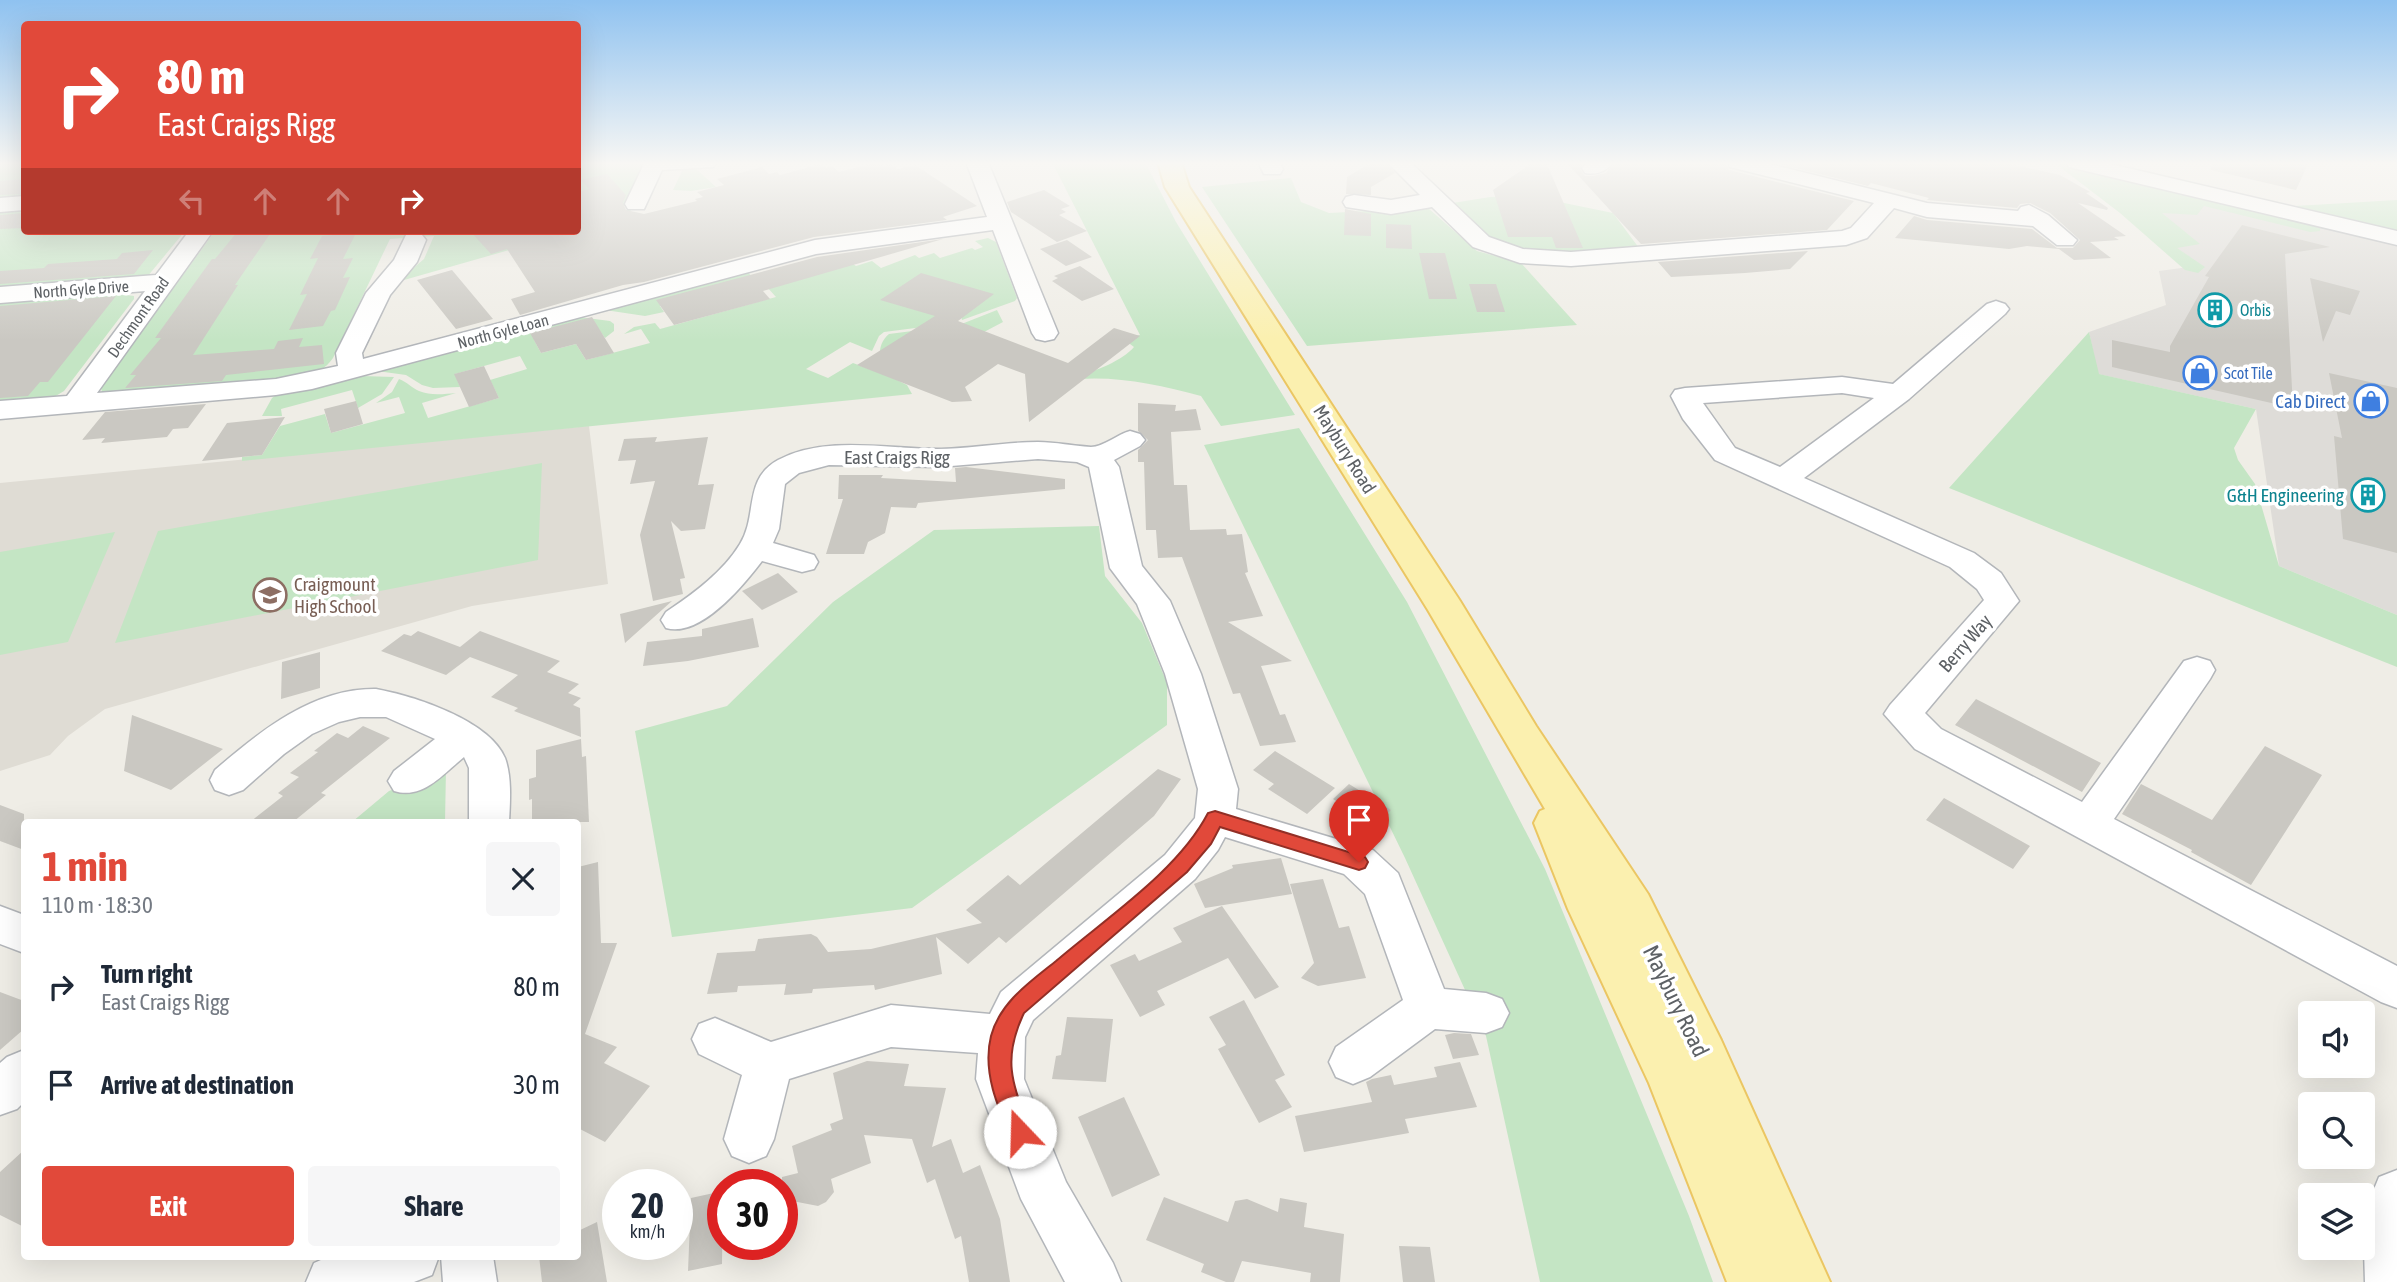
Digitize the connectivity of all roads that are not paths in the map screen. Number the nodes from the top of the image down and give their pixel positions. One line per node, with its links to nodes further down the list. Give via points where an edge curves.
1 (1002, 222): 14 (street); 15 (street, North Gyle Loan, via 815,247)
2 (1199, 222): 27 (main road, Maybury Road, via 1447,610)
3 (1460, 222): 4 (street, via 1490,246 1520,256 1558,260 1846,238)
4 (1869, 222)
5 (2043, 222): 10 (street)
6 (2329, 222): 8 (street)
7 (198, 235): 11 (street, Dechmont Road)
8 (2397, 238)
9 (414, 240): 15 (street, via 405,262 379,293 349,352)
10 (2066, 240)
11 (162, 282): 12 (street, North Gyle Drive); 17 (street, Dechmont Road)
12 (0, 295)
13 (1996, 309): 16 (street)
14 (1045, 333)
15 (352, 371): 17 (street, North Gyle Loan, via 276,387)
16 (1899, 393): 21 (street); 21 (street, Berry Way, via 1842,385 1685,396 1725,454)
17 (75, 404): 18 (street, North Gyle Loan)
18 (0, 410)
19 (1130, 440): 20 (street)
20 (1097, 457): 22 (street, East Craigs Rigg, via 1076,451 1030,450 936,458 851,454 810,461 789,467 774,478 766,494 763,527); 30 (street, via 1104,467 1126,568 1153,601 1183,674 1218,789)
21 (1782, 480): 32 (street, Berry Way, via 1962,560 1989,581 2001,601 1903,714 1928,739)
22 (755, 548): 23 (street); 24 (street, East Craigs Rigg, via 701,606)
23 (802, 562)
24 (678, 620)
25 (2197, 670): 32 (street)
26 (465, 736): 28 (street, via 373,701 266,728); 29 (street); 31 (street, via 485,753)
27 (1521, 737): 51 (main road, Maybury Road, via 1591,909 1673,1078); 52 (main road, Maybury Road, via 1632,908)
28 (229, 780)
29 (408, 781)
30 (1215, 818): 36 (street, via 1359,862 1383,885); 38 (street, via 1180,867 1017,1006)
31 (489, 819)
32 (2088, 824): 35 (street, Berry Way)
33 (0, 924): 34 (street)
34 (21, 934)
35 (2397, 988)
36 (1428, 1008): 37 (street); 40 (street)
37 (1486, 1013)
38 (1002, 1037): 41 (street, via 891,1026); 50 (street, via 1000,1079 1011,1109 1047,1199)
39 (715, 1039): 41 (street)
40 (1353, 1062)
41 (769, 1064): 44 (street)
42 (21, 1075): 43 (street)
43 (0, 1093)
44 (749, 1139)
45 (2397, 1195): 53 (street, via 2389,1216)
46 (401, 1260): 48 (street)
47 (467, 1260): 49 (street)
48 (333, 1282)
49 (470, 1282)
50 (1094, 1282)
51 (1756, 1282)
52 (1801, 1282)
53 (2392, 1282)

